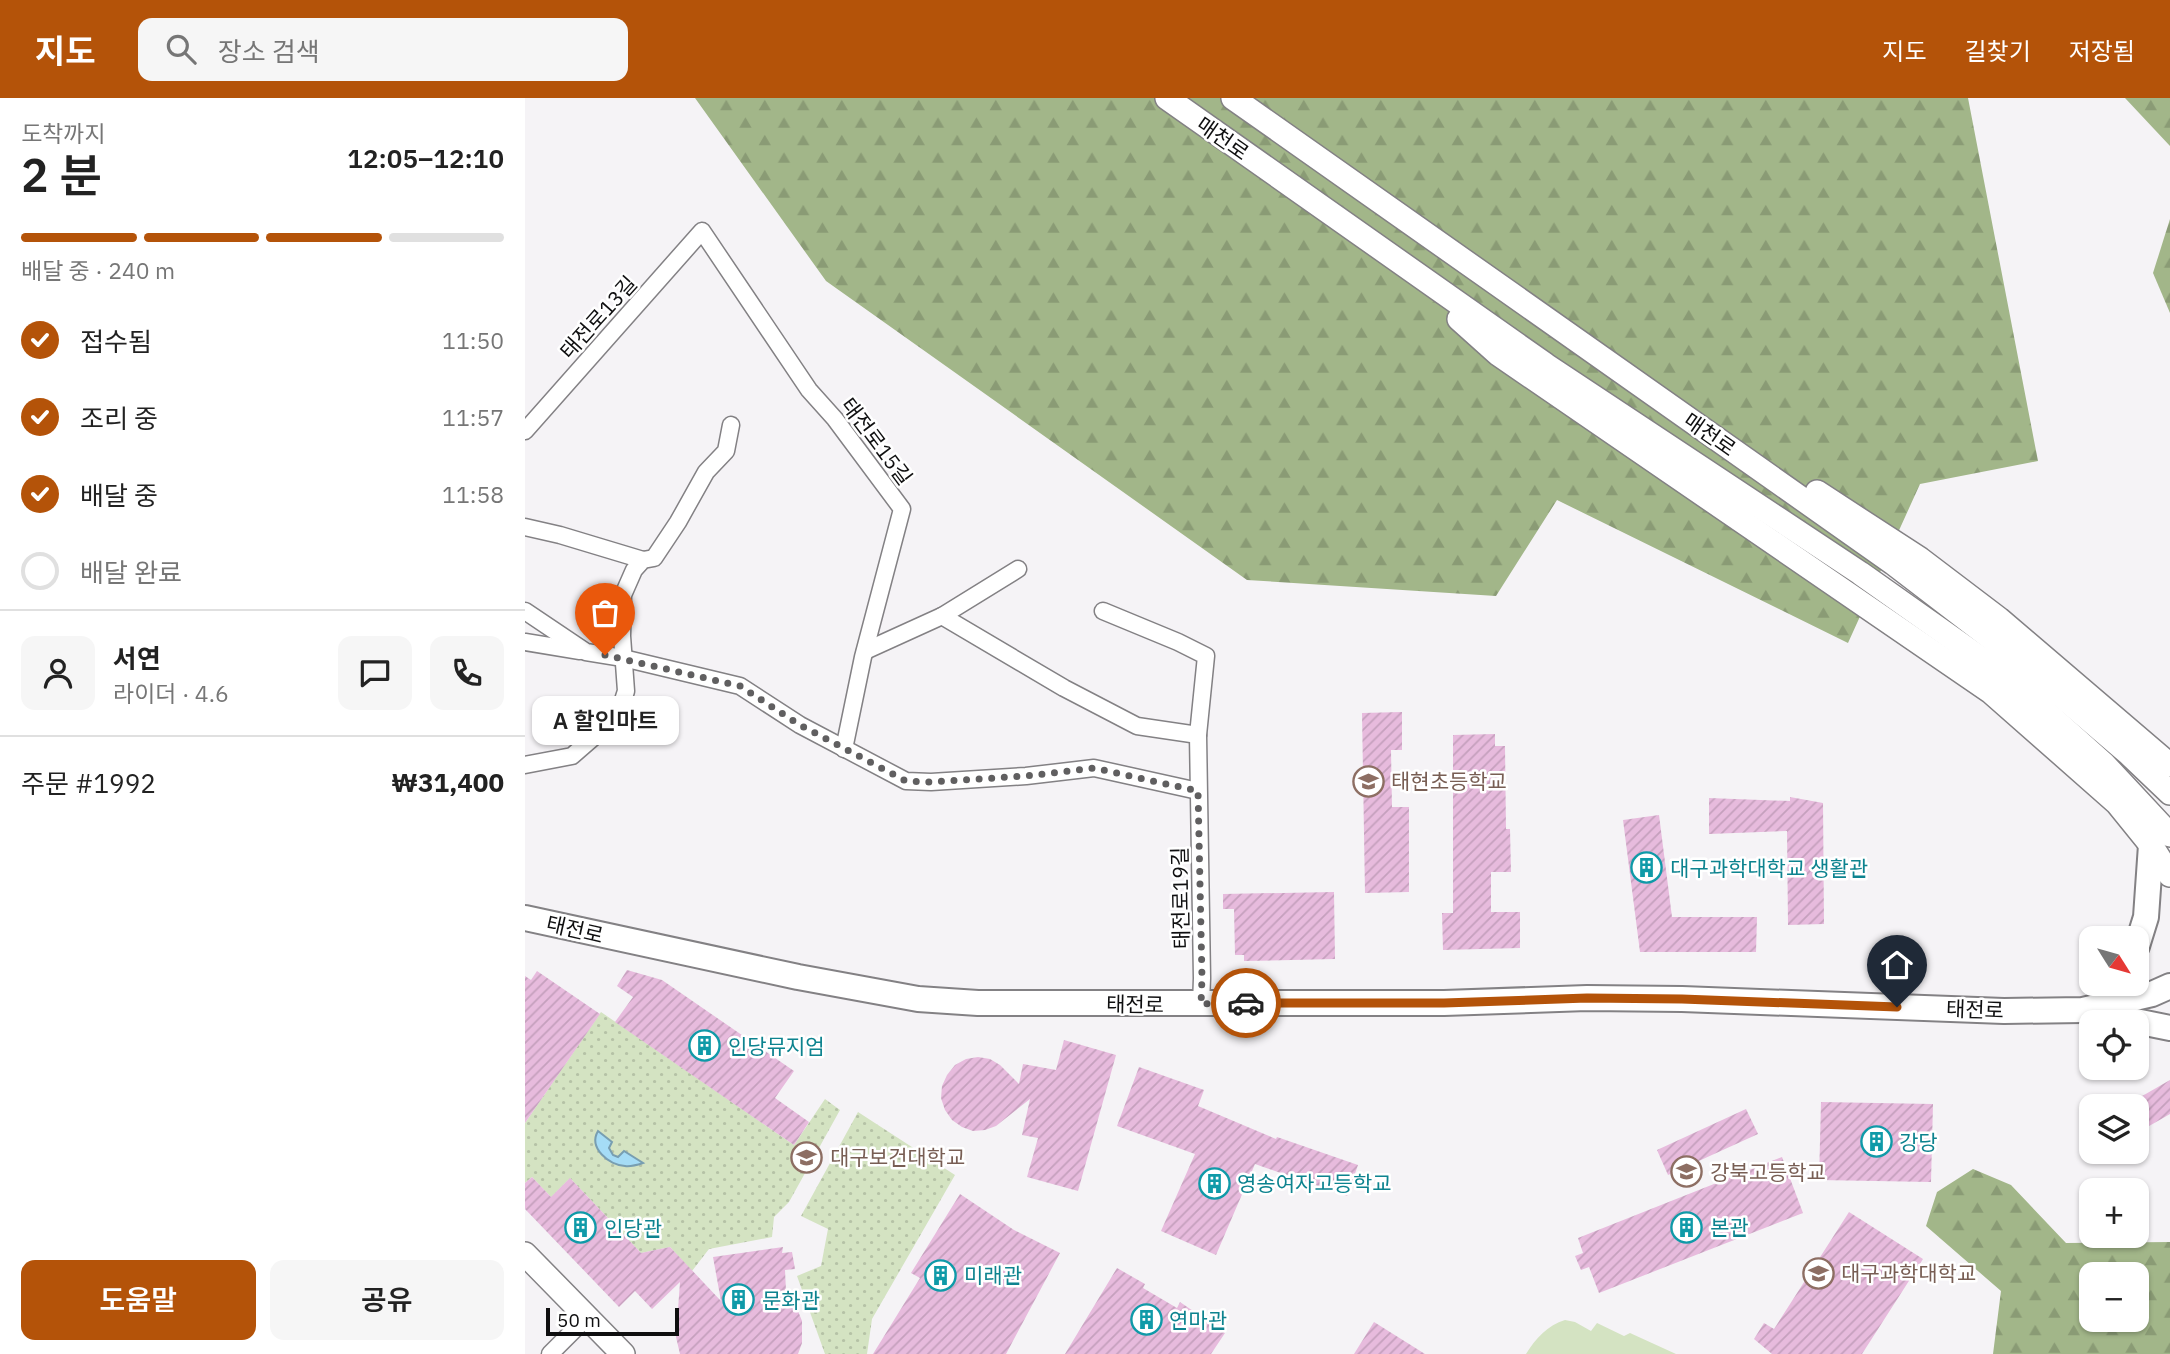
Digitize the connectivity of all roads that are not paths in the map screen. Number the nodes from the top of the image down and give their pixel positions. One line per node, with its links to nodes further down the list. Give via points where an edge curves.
1 (1167, 98): 5 (main road, 매천로)
2 (1233, 98): 3 (main road, 매천로)
3 (1420, 230): 18 (main road, 매천로, via 1893,563); 22 (main road, via 1572,321 1729,435 1920,559 1999,619)
4 (702, 231): 7 (street, 태전로13길); 15 (street, 태전로15길, via 809,390 902,509)
5 (1370, 241): 18 (main road, 매천로, via 1546,365 1848,565); 25 (main road, via 1498,354 1991,692)
6 (731, 425): 9 (street, via 726,451 706,472 654,558)
7 (525, 431)
8 (525, 527): 9 (street)
9 (643, 560): 17 (street, via 624,595)
10 (1018, 569): 13 (street)
11 (525, 611): 16 (street)
12 (1103, 611): 19 (street, 태전로19길, via 1206,656)
13 (942, 616): 15 (street); 19 (street, via 1137,726)
14 (525, 642): 16 (street)
15 (865, 651): 20 (street, 태전로15길)
16 (586, 652): 17 (street)
17 (623, 658): 20 (street, via 740,686); 21 (street, via 627,691 618,716 572,756)
18 (2012, 667): 24 (main road, 매천로, via 2128,753); 25 (main road, via 2103,764)
19 (1198, 735): 23 (street, 태전로19길)
20 (843, 749): 23 (street, via 906,781 1094,768)
21 (525, 765)
22 (2170, 765)
23 (1198, 791): 31 (street, 태전로19길)
24 (2170, 793)
25 (2160, 840): 26 (main road); 28 (main road)
26 (2170, 875)
27 (525, 918): 31 (main road, 태전로, via 918,999)
28 (2143, 926)
29 (2170, 986): 33 (main road, 태전로)
30 (2098, 996): 33 (main road)
31 (1201, 1004): 32 (main road, 태전로, via 1587,998)
32 (2079, 1010)
33 (2083, 1010)
34 (2149, 1024): 35 (main road)
35 (2170, 1028)
36 (525, 1254): 37 (main road)
37 (586, 1318): 38 (street); 39 (main road)
38 (550, 1354)
39 (622, 1354)

